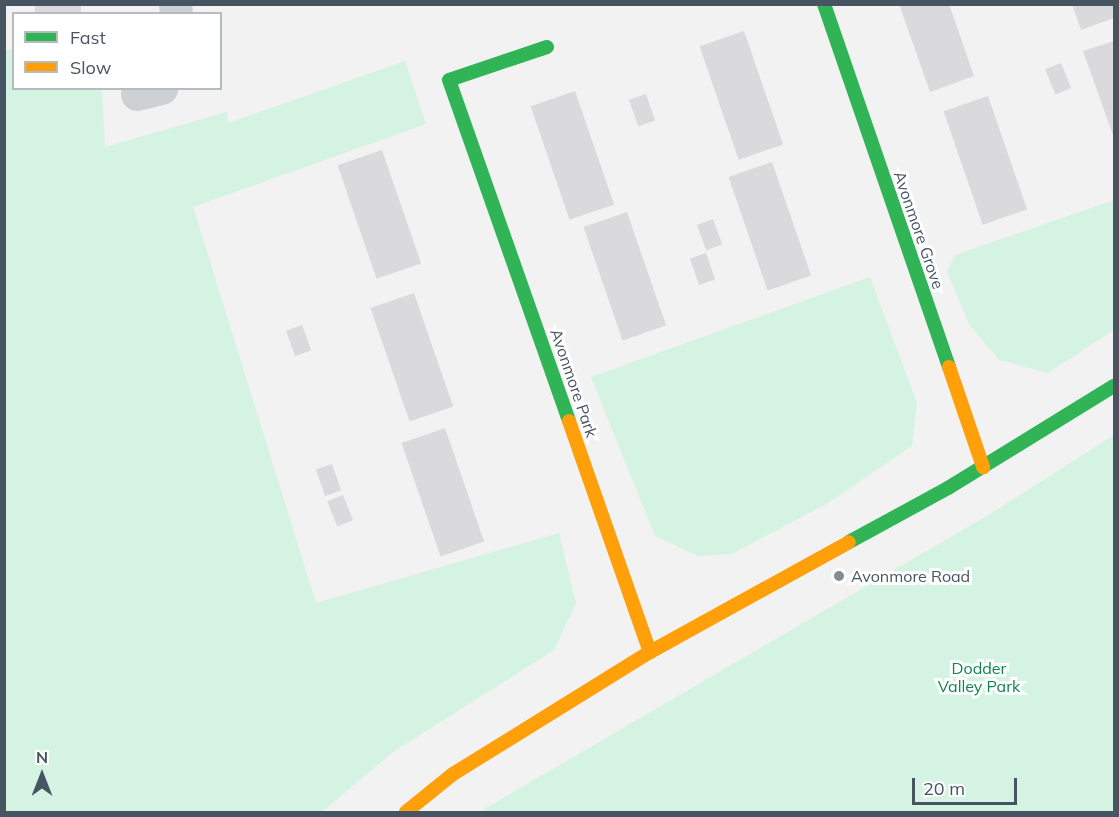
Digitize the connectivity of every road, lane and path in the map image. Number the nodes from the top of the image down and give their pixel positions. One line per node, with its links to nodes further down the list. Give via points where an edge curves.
1 (824, 4): 4 (street, Avonmore Grove)
2 (547, 47): 5 (street, Avonmore Park, via 449,80)
3 (1114, 386): 4 (street)
4 (983, 467): 5 (street)
5 (650, 652): 6 (street, via 453,774)
6 (406, 813)

